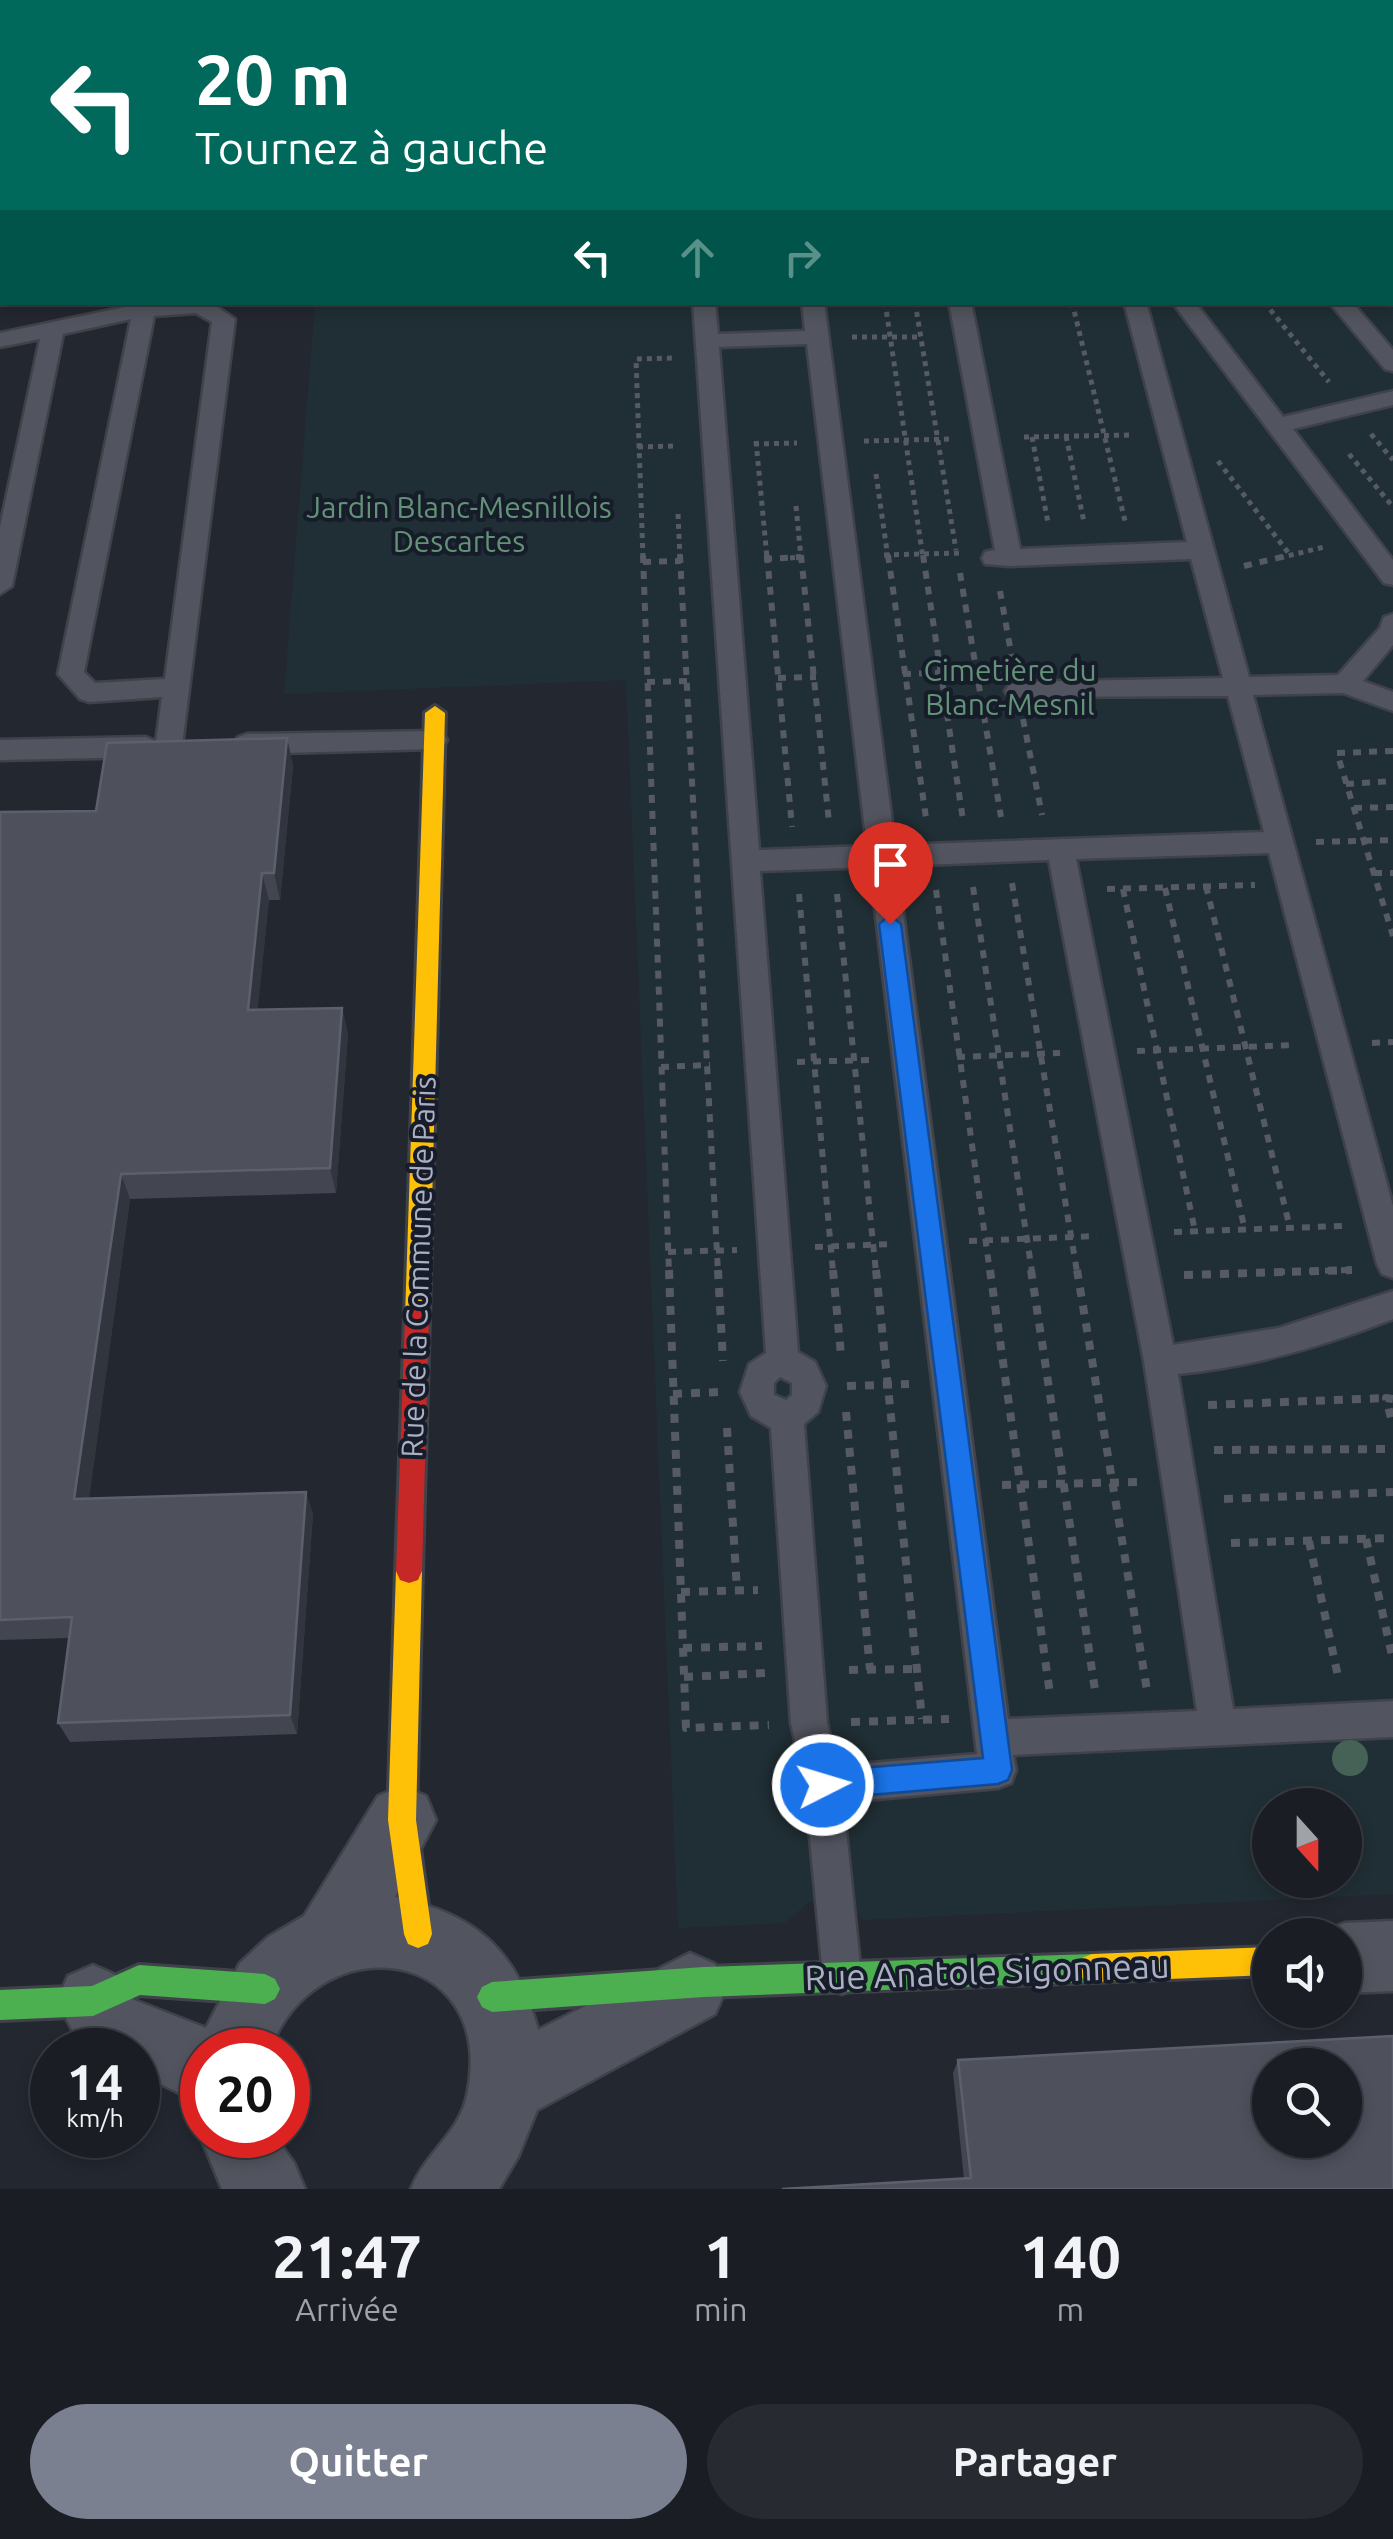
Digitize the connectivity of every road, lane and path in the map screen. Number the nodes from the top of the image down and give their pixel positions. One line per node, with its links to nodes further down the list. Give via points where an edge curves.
1 (704, 305): 19 (lane)
2 (814, 305): 15 (lane)
3 (885, 305): 17 (path)
4 (915, 305): 14 (path)
5 (961, 305): 13 (lane)
6 (1073, 305): 34 (path)
7 (1136, 305): 32 (lane)
8 (1185, 305): 27 (lane)
9 (1266, 305): 24 (path)
10 (1343, 305): 22 (lane)
11 (144, 310): 12 (lane); 64 (lane, via 200,306 224,318); 64 (lane, via 71,674 89,694)
12 (54, 329): 18 (lane); 61 (lane)
13 (966, 335): 14 (path); 36 (lane)
14 (920, 336): 17 (path); 37 (path)
15 (817, 337): 16 (path); 19 (lane); 40 (lane)
16 (857, 337): 17 (path); 20 (path)
17 (890, 337): 38 (path)
18 (0, 340)
19 (707, 349): 21 (path); 45 (lane)
20 (860, 354)
21 (669, 358): 23 (path); 43 (path, via 636,359)
22 (1393, 364)
23 (670, 376)
24 (1330, 383)
25 (1393, 398): 27 (lane)
26 (869, 424): 39 (path)
27 (1280, 425): 57 (lane)
28 (788, 426): 41 (path)
29 (755, 427): 42 (path)
30 (674, 428): 44 (path)
31 (1368, 430): 48 (path)
32 (1170, 434): 34 (path); 59 (lane)
33 (1066, 436): 34 (path); 35 (path); 55 (path)
34 (1105, 436): 54 (path)
35 (1032, 437): 36 (path); 56 (path)
36 (986, 438): 37 (path); 59 (lane, via 1002,558)
37 (937, 439): 38 (path); 80 (path)
38 (906, 440): 39 (path); 82 (path)
39 (872, 441): 40 (path); 81 (path)
40 (830, 442): 41 (path); 83 (lane)
41 (790, 443): 42 (path); 49 (path)
42 (757, 444): 45 (path); 85 (path)
43 (638, 446): 44 (path); 111 (path)
44 (674, 446): 45 (path); 50 (path)
45 (715, 446): 86 (lane)
46 (1347, 451): 53 (path)
47 (1212, 453): 58 (path)
48 (1393, 460)
49 (792, 462)
50 (676, 465)
51 (796, 500): 84 (path)
52 (678, 504): 110 (path)
53 (1393, 506)
54 (1125, 522)
55 (1084, 523)
56 (1048, 524)
57 (1364, 538): 58 (path); 60 (lane)
58 (1290, 556): 59 (path)
59 (1205, 562): 65 (lane)
60 (1393, 577)
61 (0, 586)
62 (1393, 622): 63 (lane)
63 (1346, 684): 65 (lane); 67 (lane)
64 (176, 687): 69 (lane)
65 (1239, 688): 66 (lane); 78 (lane)
66 (1018, 690)
67 (1393, 702)
68 (434, 727): 69 (lane); 167 (street, Rue de la Commune de Paris)
69 (169, 746): 70 (lane)
70 (0, 750)
71 (1393, 751): 73 (path, via 1337,754)
72 (1393, 782): 73 (path)
73 (1346, 784): 75 (path)
74 (1393, 807): 75 (path)
75 (1354, 808): 77 (path)
76 (1393, 840): 77 (path)
77 (1364, 841): 78 (path); 88 (path)
78 (1280, 842): 79 (lane); 89 (lane)
79 (1061, 851): 80 (lane); 93 (lane)
80 (1007, 852): 82 (lane); 103 (path)
81 (931, 854): 82 (lane); 83 (lane); 105 (path)
82 (968, 854): 104 (path)
83 (881, 856): 84 (lane); 106 (lane)
84 (833, 858): 85 (lane); 107 (path)
85 (795, 859): 86 (lane); 108 (path)
86 (745, 860): 109 (lane)
87 (1393, 872): 88 (path)
88 (1374, 873): 94 (path)
89 (1291, 884): 90 (path); 98 (lane)
90 (1206, 886): 92 (path); 99 (path)
91 (1123, 888): 92 (path); 93 (path); 101 (path)
92 (1166, 888): 100 (path)
93 (1068, 890): 102 (lane)
94 (1383, 904): 95 (path); 96 (path)
95 (1393, 904)
96 (1393, 936)
97 (1393, 1042): 98 (path)
98 (1334, 1044): 99 (path); 112 (lane)
99 (1246, 1047): 100 (path); 113 (path)
100 (1202, 1049): 101 (path); 114 (path)
101 (1156, 1050): 102 (path); 115 (path)
102 (1100, 1052): 103 (path); 116 (lane)
103 (1041, 1054): 104 (path); 117 (path)
104 (999, 1056): 105 (path); 118 (path)
105 (960, 1057): 106 (path); 119 (path)
106 (907, 1058): 107 (path); 120 (lane)
107 (854, 1060): 108 (path); 121 (path)
108 (814, 1062): 109 (path); 122 (path)
109 (760, 1064): 110 (path); 123 (lane)
110 (707, 1065): 111 (path); 124 (path)
111 (661, 1067): 125 (path)
112 (1382, 1224): 113 (path); 126 (lane)
113 (1290, 1228): 114 (path)
114 (1245, 1230): 115 (path)
115 (1195, 1231): 116 (path)
116 (1136, 1234): 117 (path); 128 (lane)
117 (1071, 1236): 118 (path); 141 (path)
118 (1027, 1238): 119 (path); 142 (path)
119 (986, 1240): 120 (path); 143 (path)
120 (930, 1242): 121 (path); 132 (lane)
121 (873, 1244): 122 (path); 133 (path)
122 (831, 1246): 123 (path); 134 (path)
123 (774, 1248): 124 (path); 150 (lane, via 783,1364 800,1368 810,1380 811,1396 787,1414)
124 (718, 1251): 125 (path); 131 (path)
125 (668, 1252): 152 (path)
126 (1393, 1264)
127 (1355, 1270): 128 (path)
128 (1144, 1277): 130 (lane)
129 (1393, 1305): 130 (lane, via 1329,1332 1218,1357)
130 (1160, 1361): 136 (lane)
131 (724, 1374)
132 (947, 1382): 133 (path); 144 (lane)
133 (888, 1385): 134 (path); 157 (path)
134 (844, 1386): 156 (path)
135 (1390, 1399): 136 (path); 138 (path)
136 (1168, 1406): 140 (lane)
137 (726, 1411): 151 (path)
138 (1393, 1426)
139 (1393, 1449): 140 (path)
140 (1178, 1477): 141 (path); 145 (path); 149 (lane)
141 (1113, 1482): 142 (path); 163 (path)
142 (1064, 1484): 143 (path); 164 (path)
143 (1020, 1485): 144 (path); 165 (path)
144 (961, 1486): 161 (lane)
145 (1393, 1492)
146 (1393, 1538): 147 (path)
147 (1366, 1539): 148 (path); 155 (path)
148 (1308, 1541): 149 (path); 159 (path)
149 (1189, 1545): 162 (lane)
150 (800, 1589): 151 (path); 153 (lane)
151 (737, 1590): 152 (path)
152 (681, 1592): 154 (path)
153 (804, 1646): 154 (path); 160 (lane)
154 (683, 1648): 160 (path, via 686,1728)
155 (1393, 1660)
156 (870, 1670)
157 (922, 1720): 160 (path); 161 (path)
158 (1393, 1720): 159 (lane)
159 (1348, 1722): 162 (lane)
160 (809, 1723): 166 (lane)
161 (991, 1728): 165 (lane); 166 (lane, via 998,1770)
162 (1218, 1728): 163 (lane)
163 (1154, 1730): 164 (lane)
164 (1102, 1733): 165 (lane)
165 (1055, 1735)
166 (823, 1785): 173 (lane)
167 (402, 1820): 168 (street, Rue de la Commune de Paris); 169 (street, Rue de la Commune de Paris)
168 (418, 1934): 169 (street, via 374,1930); 176 (street, via 473,1969)
169 (329, 1940): 175 (street)
170 (1393, 1956): 171 (street)
171 (1362, 1957)
172 (1252, 1961): 173 (street, Rue Anatole Sigonneau)
173 (842, 1975): 174 (street, Rue Anatole Sigonneau)
174 (704, 1982): 176 (street, Rue Anatole Sigonneau); 181 (street, Rue Anatole Sigonneau)
175 (264, 1988): 177 (street, via 139,1980); 179 (street)
176 (492, 1997): 181 (street, via 506,2039)
177 (93, 2001): 178 (street); 180 (street, via 109,2026)
178 (0, 2004)
179 (242, 2028)
180 (180, 2054)
181 (507, 2086): 184 (street, via 493,2133)
182 (245, 2158): 183 (street)
183 (268, 2189)
184 (448, 2189)

